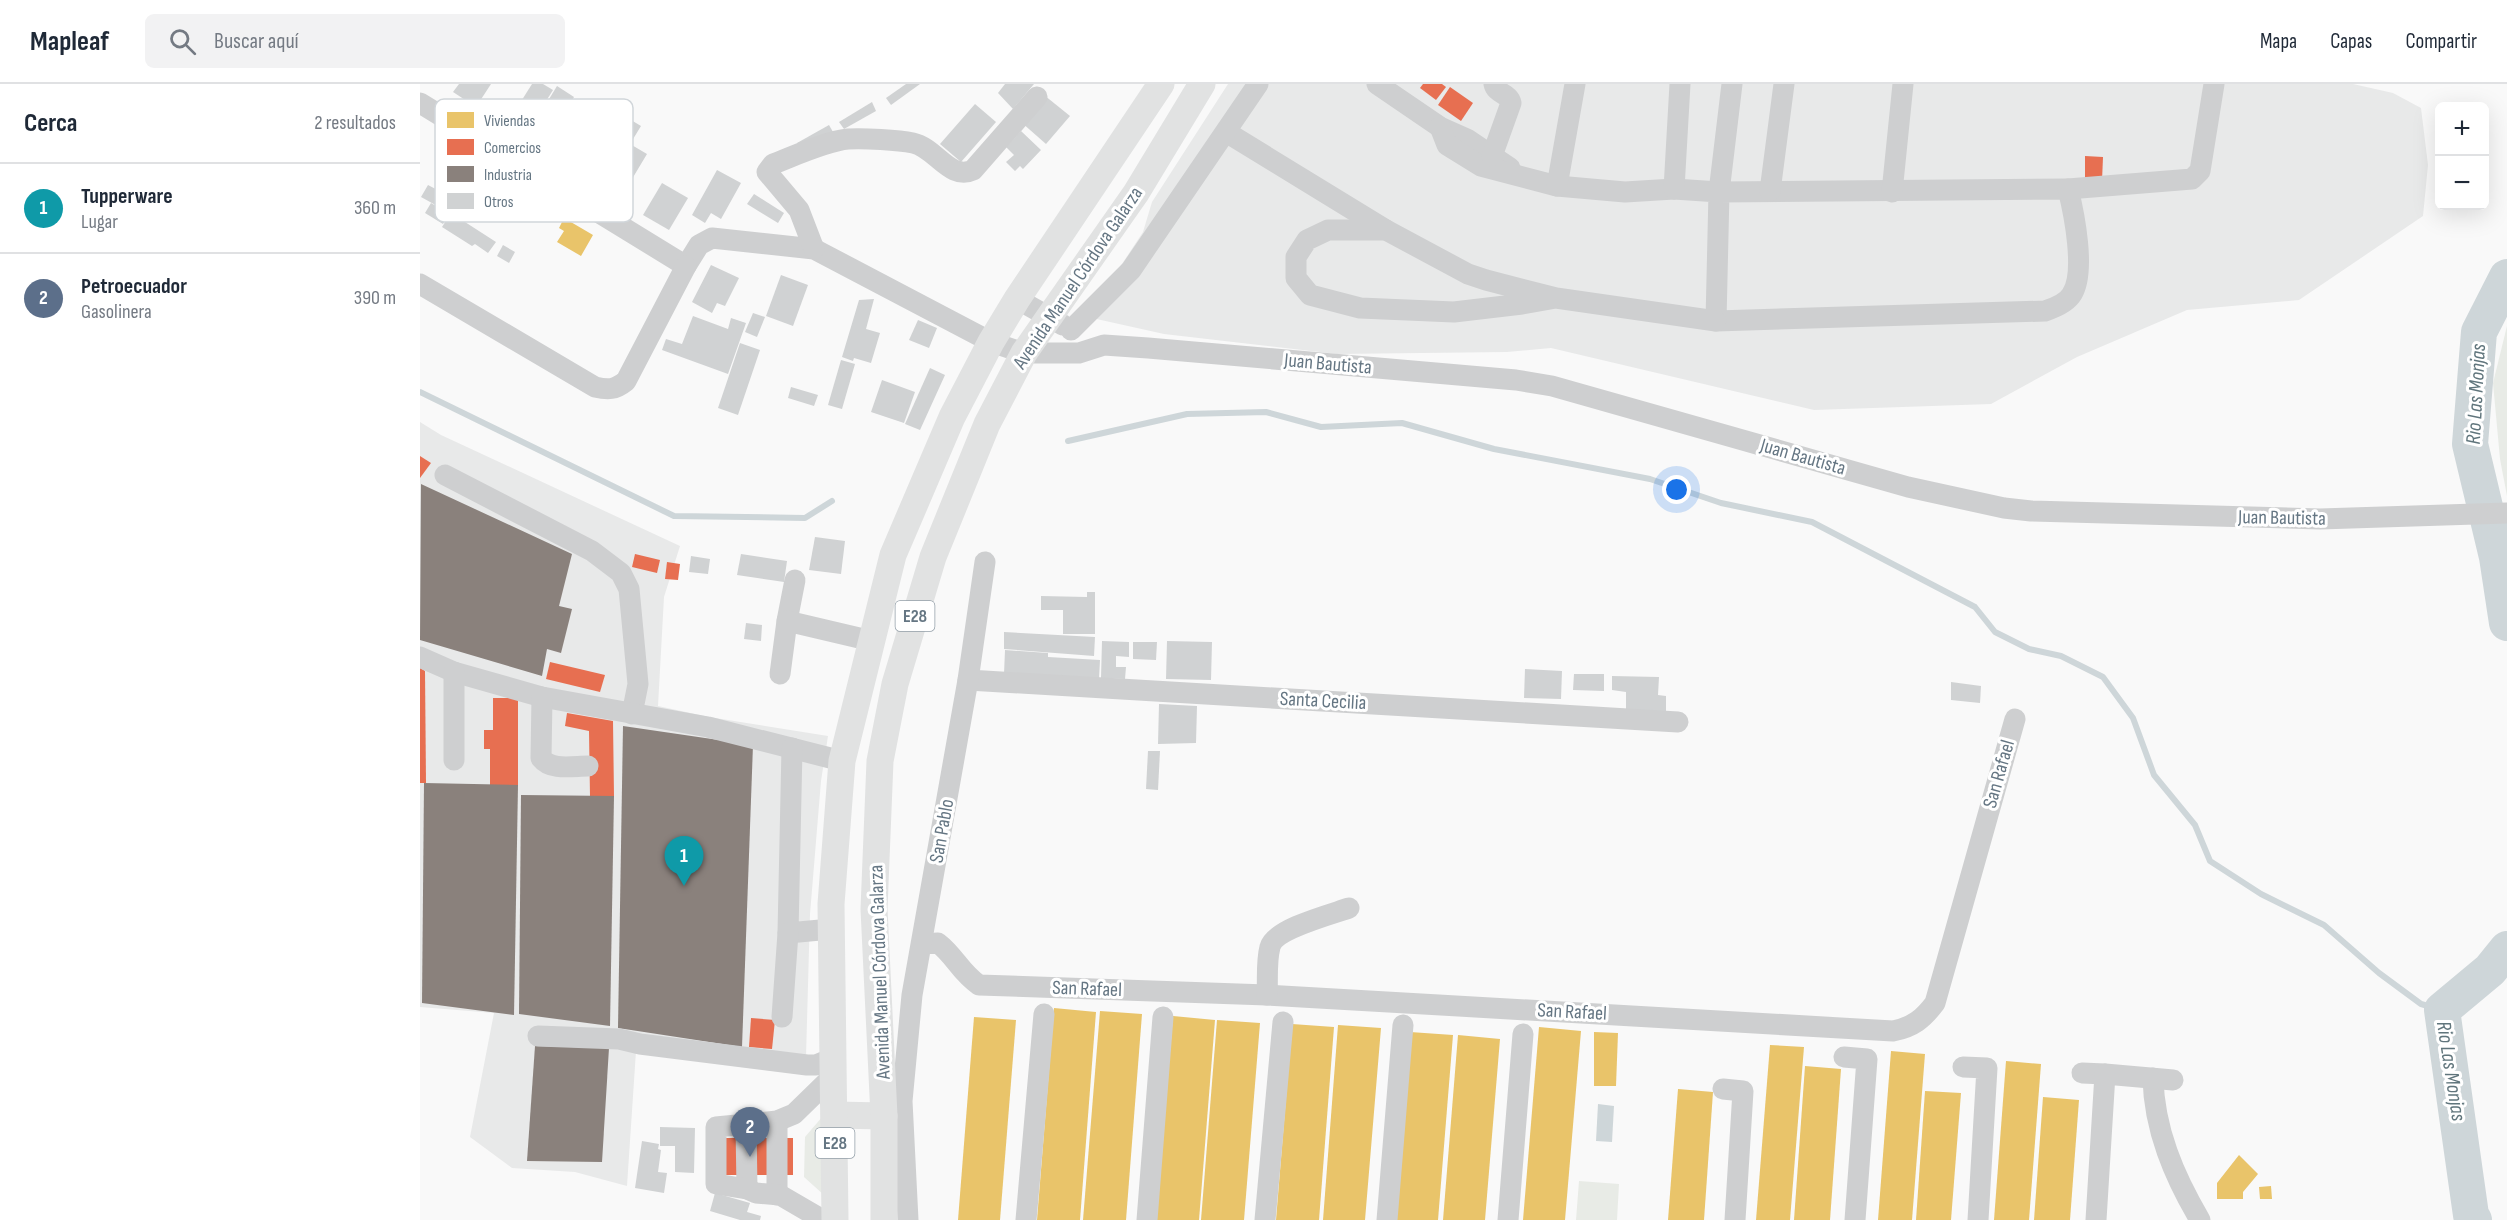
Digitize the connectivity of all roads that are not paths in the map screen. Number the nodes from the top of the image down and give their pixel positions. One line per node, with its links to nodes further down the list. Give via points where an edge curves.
1 (1161, 84): 31 (main road, Avenida Manuel Córdova Galarza / E28)
2 (1202, 84): 33 (main road, Avenida Manuel Córdova Galarza / E28)
3 (1258, 84): 16 (street)
4 (1377, 84): 15 (street)
5 (1494, 84): 17 (street, via 1511,103)
6 (1575, 84): 19 (street)
7 (1680, 84): 20 (street)
8 (1732, 84): 23 (street)
9 (1784, 84): 22 (street)
10 (1903, 84): 24 (street)
11 (2214, 84): 21 (street, via 2197,176)
12 (1037, 97): 27 (street, via 966,174 957,173 929,149 914,143 847,139 773,164 767,172 799,210)
13 (420, 104): 14 (street)
14 (435, 113)
15 (1440, 127): 17 (street); 18 (street, via 1447,145 1466,159 1492,170)
16 (1226, 132): 26 (street); 33 (street, via 1131,270)
17 (1492, 156): 18 (street)
18 (1525, 176): 19 (street)
19 (1557, 186): 20 (street, via 1625,192)
20 (1674, 189): 23 (street)
21 (2068, 189): 24 (street); 32 (street, via 2076,220 2077,282 2072,296 2045,311)
22 (1770, 191): 23 (street); 24 (street)
23 (1719, 192): 32 (street)
24 (1892, 192)
25 (614, 222): 28 (street)
26 (1386, 230): 30 (street, via 1468,274); 30 (street, via 1328,230 1307,240 1296,257 1296,278 1310,295 1360,308 1454,312)
27 (814, 249): 28 (street, via 712,238 699,245); 34 (street, Juan Bautista)
28 (686, 266): 29 (street, via 626,381 608,390 595,387)
29 (420, 285)
30 (1556, 298): 32 (street)
31 (1017, 299): 33 (street, Juan Bautista); 34 (main road, Avenida Manuel Córdova Galarza / E28)
32 (1716, 321)
33 (1060, 323): 35 (street, Juan Bautista); 36 (main road, Avenida Manuel Córdova Galarza / E28)
34 (992, 342): 36 (street, Juan Bautista); 42 (main road, Avenida Manuel Córdova Galarza / E28, via 952,417 893,555)
35 (1104, 345): 36 (street, Juan Bautista, via 1079,352); 38 (street, Juan Bautista, via 1552,386 1908,487 2004,508 2055,513 2320,519)
36 (1024, 353): 73 (main road, Avenida Manuel Córdova Galarza / E28, via 987,424 933,556 895,684 880,761 874,909)
37 (445, 475): 48 (street, via 592,551 621,573 629,589 638,684)
38 (2507, 513)
39 (985, 562): 46 (street, San Pablo)
40 (795, 580): 41 (street)
41 (787, 621): 42 (street); 45 (street)
42 (872, 641): 53 (main road, Avenida Manuel Córdova Galarza / E28)
43 (420, 657): 44 (street)
44 (454, 672): 47 (street); 52 (street)
45 (780, 675)
46 (968, 680): 50 (street, Santa Cecilia); 58 (street, San Pablo)
47 (542, 697): 48 (street); 54 (street, via 541,758 545,764 554,766)
48 (632, 714): 51 (street, via 708,727)
49 (2015, 719): 59 (street, San Rafael, via 1935,1003 1908,1028 1893,1031)
50 (1678, 722)
51 (792, 748): 53 (street); 57 (street)
52 (454, 760)
53 (842, 761): 56 (main road, Avenida Manuel Córdova Galarza / E28)
54 (588, 766)
55 (1349, 908): 59 (street, via 1276,938 1270,945)
56 (831, 929): 57 (street); 68 (main road, Avenida Manuel Córdova Galarza / E28)
57 (788, 933): 61 (street)
58 (922, 944): 59 (street, San Rafael, via 938,942 950,952 962,972 979,985); 73 (street, San Pablo)
59 (1268, 995)
60 (1044, 1014): 83 (street)
61 (782, 1017)
62 (1162, 1017): 84 (street)
63 (1283, 1022): 85 (street)
64 (1403, 1025): 86 (street)
65 (1523, 1034): 87 (street)
66 (538, 1036): 68 (street, via 619,1039)
67 (1844, 1057): 89 (street, via 1867,1059)
68 (833, 1067): 74 (main road, Avenida Manuel Córdova Galarza / E28); 75 (street, via 794,1114)
69 (1963, 1067): 90 (street, via 1987,1068)
70 (2082, 1073): 71 (street)
71 (2105, 1074): 91 (street); 92 (street, via 2163,1079 2156,1118 2166,1152 2188,1203)
72 (1723, 1089): 88 (street, via 1743,1091)
73 (893, 1108): 74 (main road); 81 (main road, Avenida Manuel Córdova Galarza / E28); 82 (street, San Pablo)
74 (836, 1115): 80 (main road, Avenida Manuel Córdova Galarza / E28)
75 (777, 1121): 76 (street); 78 (street)
76 (746, 1125): 77 (street); 77 (street, via 716,1127 716,1184)
77 (747, 1189): 78 (street)
78 (777, 1195): 79 (street)
79 (823, 1220)
80 (835, 1220)
81 (884, 1220)
82 (908, 1220)
83 (1026, 1220)
84 (1147, 1220)
85 (1265, 1220)
86 (1387, 1220)
87 (1508, 1220)
88 (1735, 1220)
89 (1855, 1220)
90 (1978, 1220)
91 (2096, 1220)
92 (2200, 1220)

